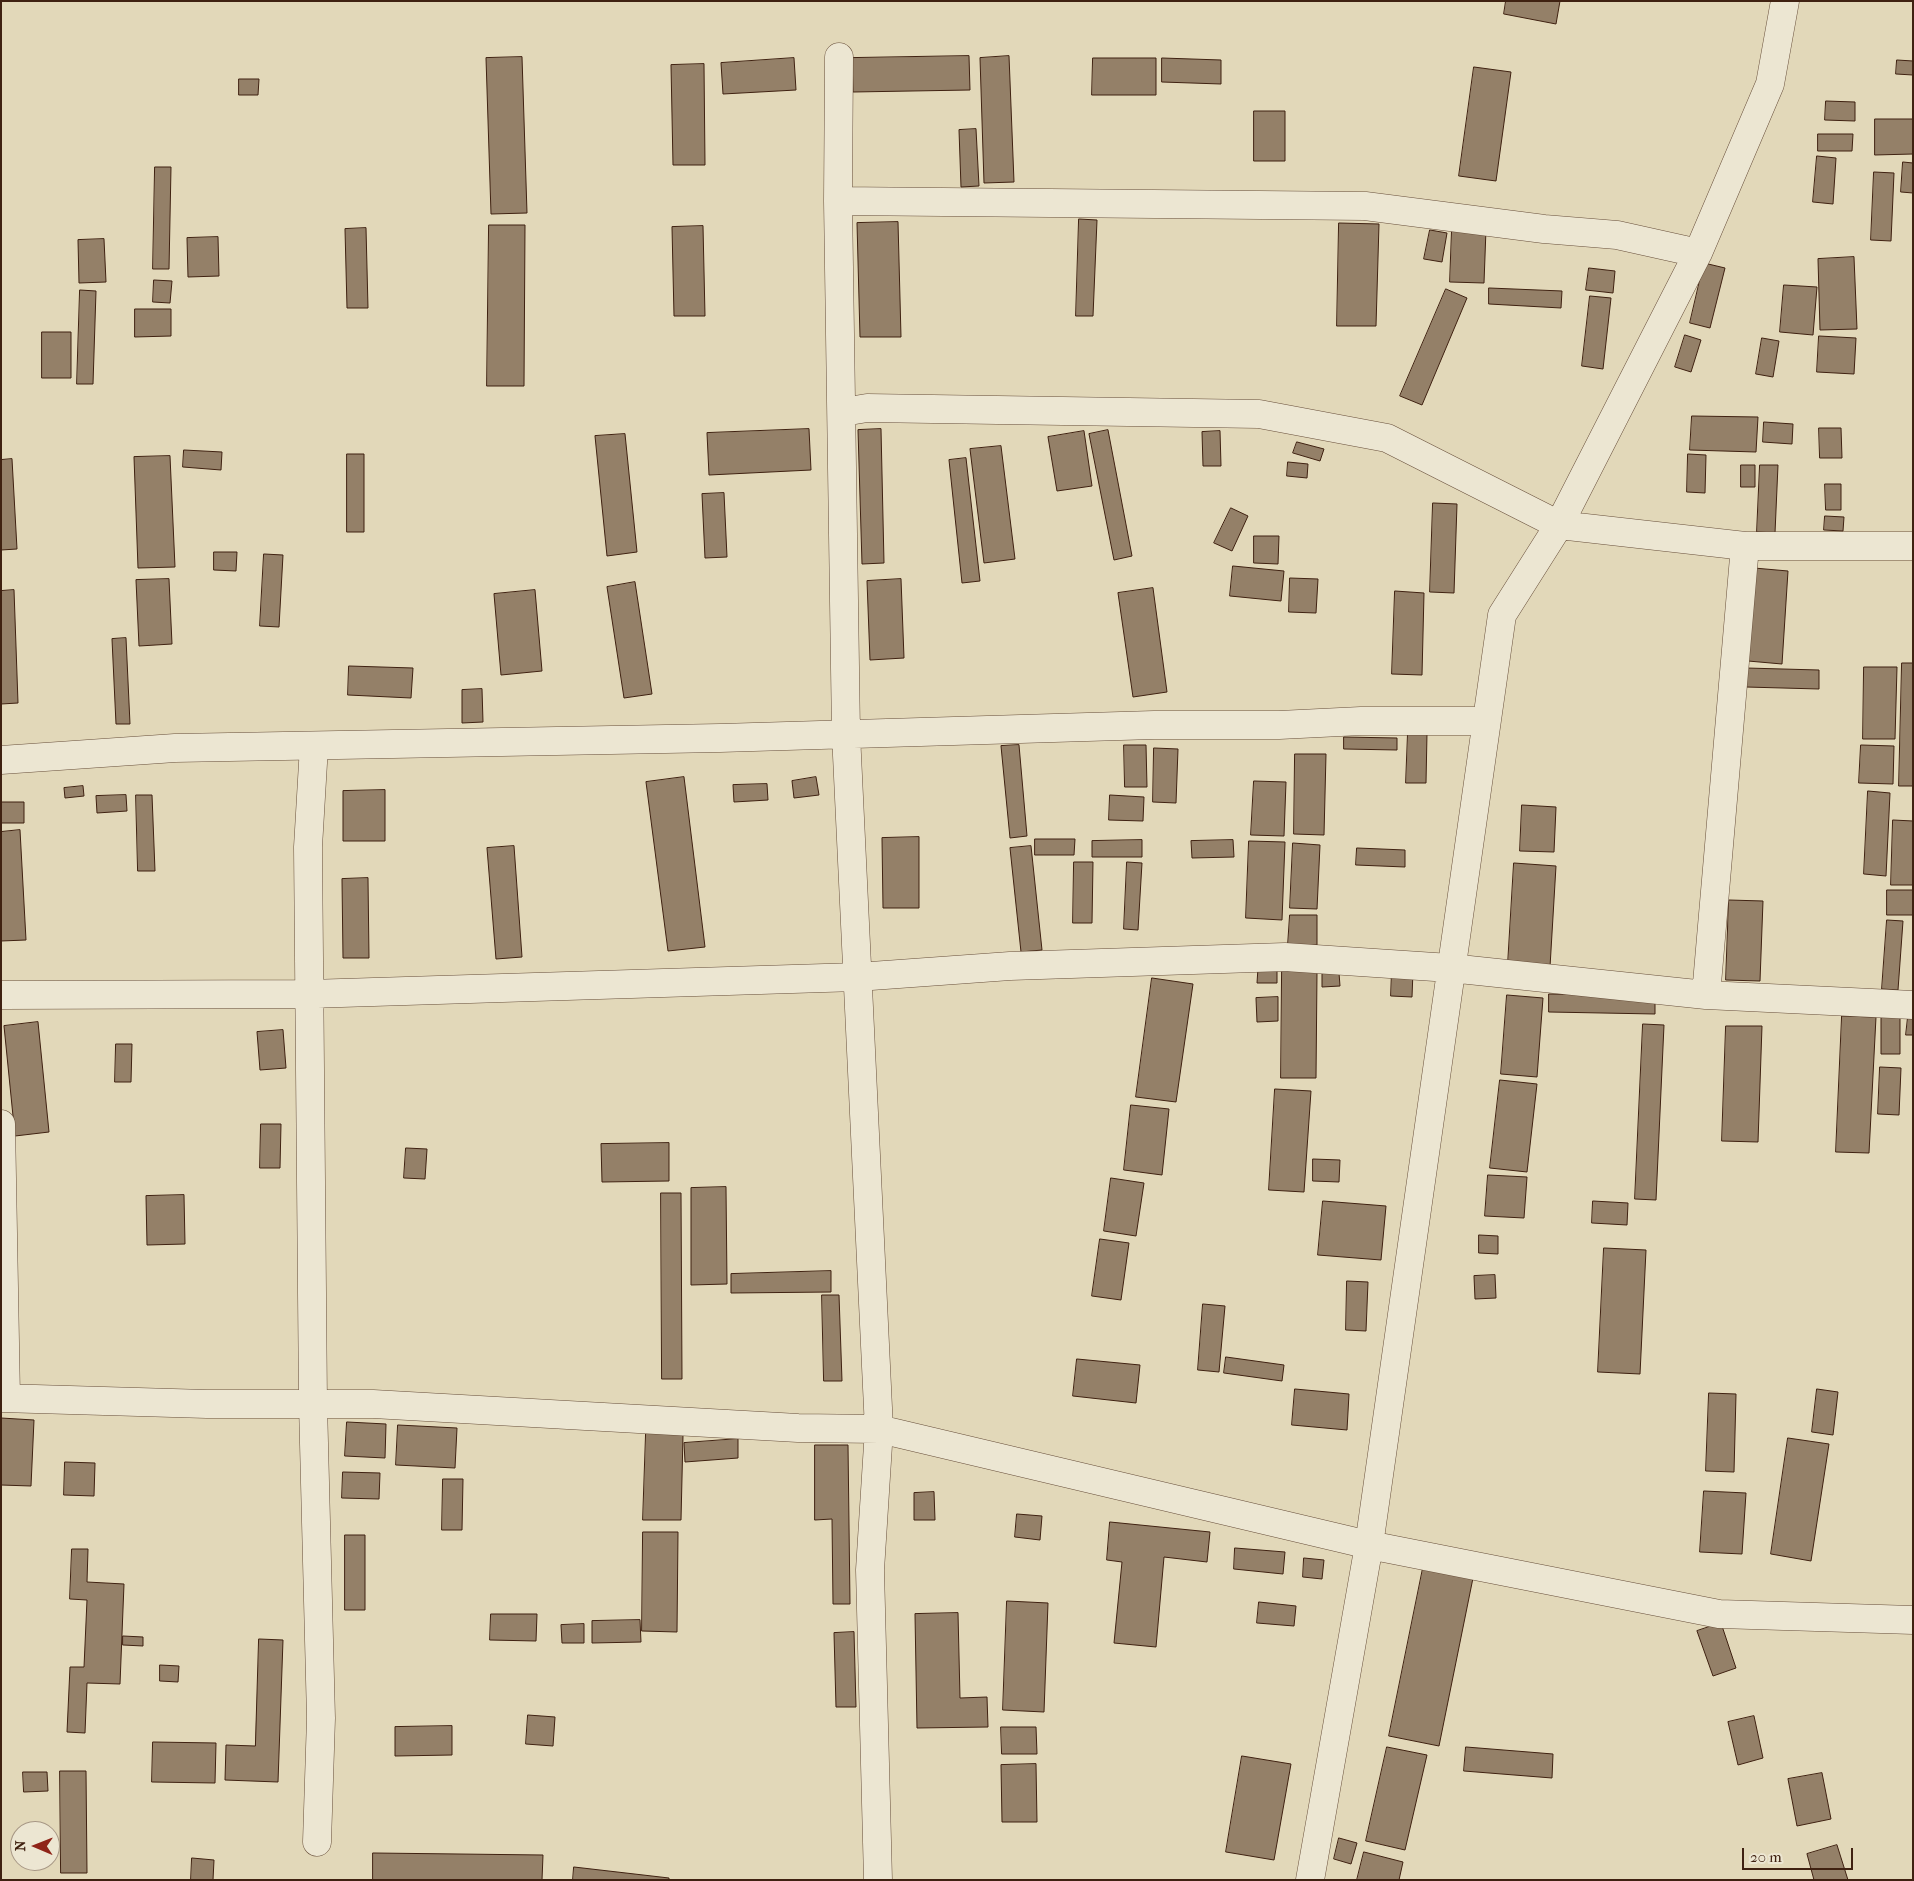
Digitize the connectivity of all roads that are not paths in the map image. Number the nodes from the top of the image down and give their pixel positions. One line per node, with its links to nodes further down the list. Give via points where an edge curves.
1 (1785, 1): 4 (street, via 1770,84)
2 (839, 58): 3 (street)
3 (838, 201): 4 (street, via 1365,206 1617,235); 5 (street)
4 (1698, 253): 6 (street)
5 (842, 412): 6 (street, via 867,408 1259,414 1387,438); 10 (street)
6 (1559, 525): 7 (street); 9 (street, via 1502,616)
7 (1745, 546): 8 (street); 17 (street)
8 (1913, 546)
9 (1486, 721): 10 (street, via 1154,725); 13 (street)
10 (846, 734): 11 (street); 14 (street)
11 (314, 746): 12 (street, via 175,748); 15 (street, via 308,847)
12 (1, 760)
13 (1450, 968): 14 (street, via 1285,957 1010,966); 17 (street); 23 (street)
14 (857, 977): 15 (street); 22 (street)
15 (309, 994): 16 (street); 21 (street)
16 (1, 995)
17 (1706, 995): 18 (street)
18 (1913, 1005)
19 (1, 1124): 20 (street)
20 (4, 1398): 21 (street)
21 (313, 1404): 22 (street, via 373,1404 798,1428); 25 (street, via 321,1718)
22 (879, 1429): 23 (street); 26 (street, via 870,1570)
23 (1369, 1545): 24 (street, via 1719,1614); 27 (street)
24 (1913, 1620)
25 (317, 1842)
26 (878, 1880)
27 (1310, 1880)

